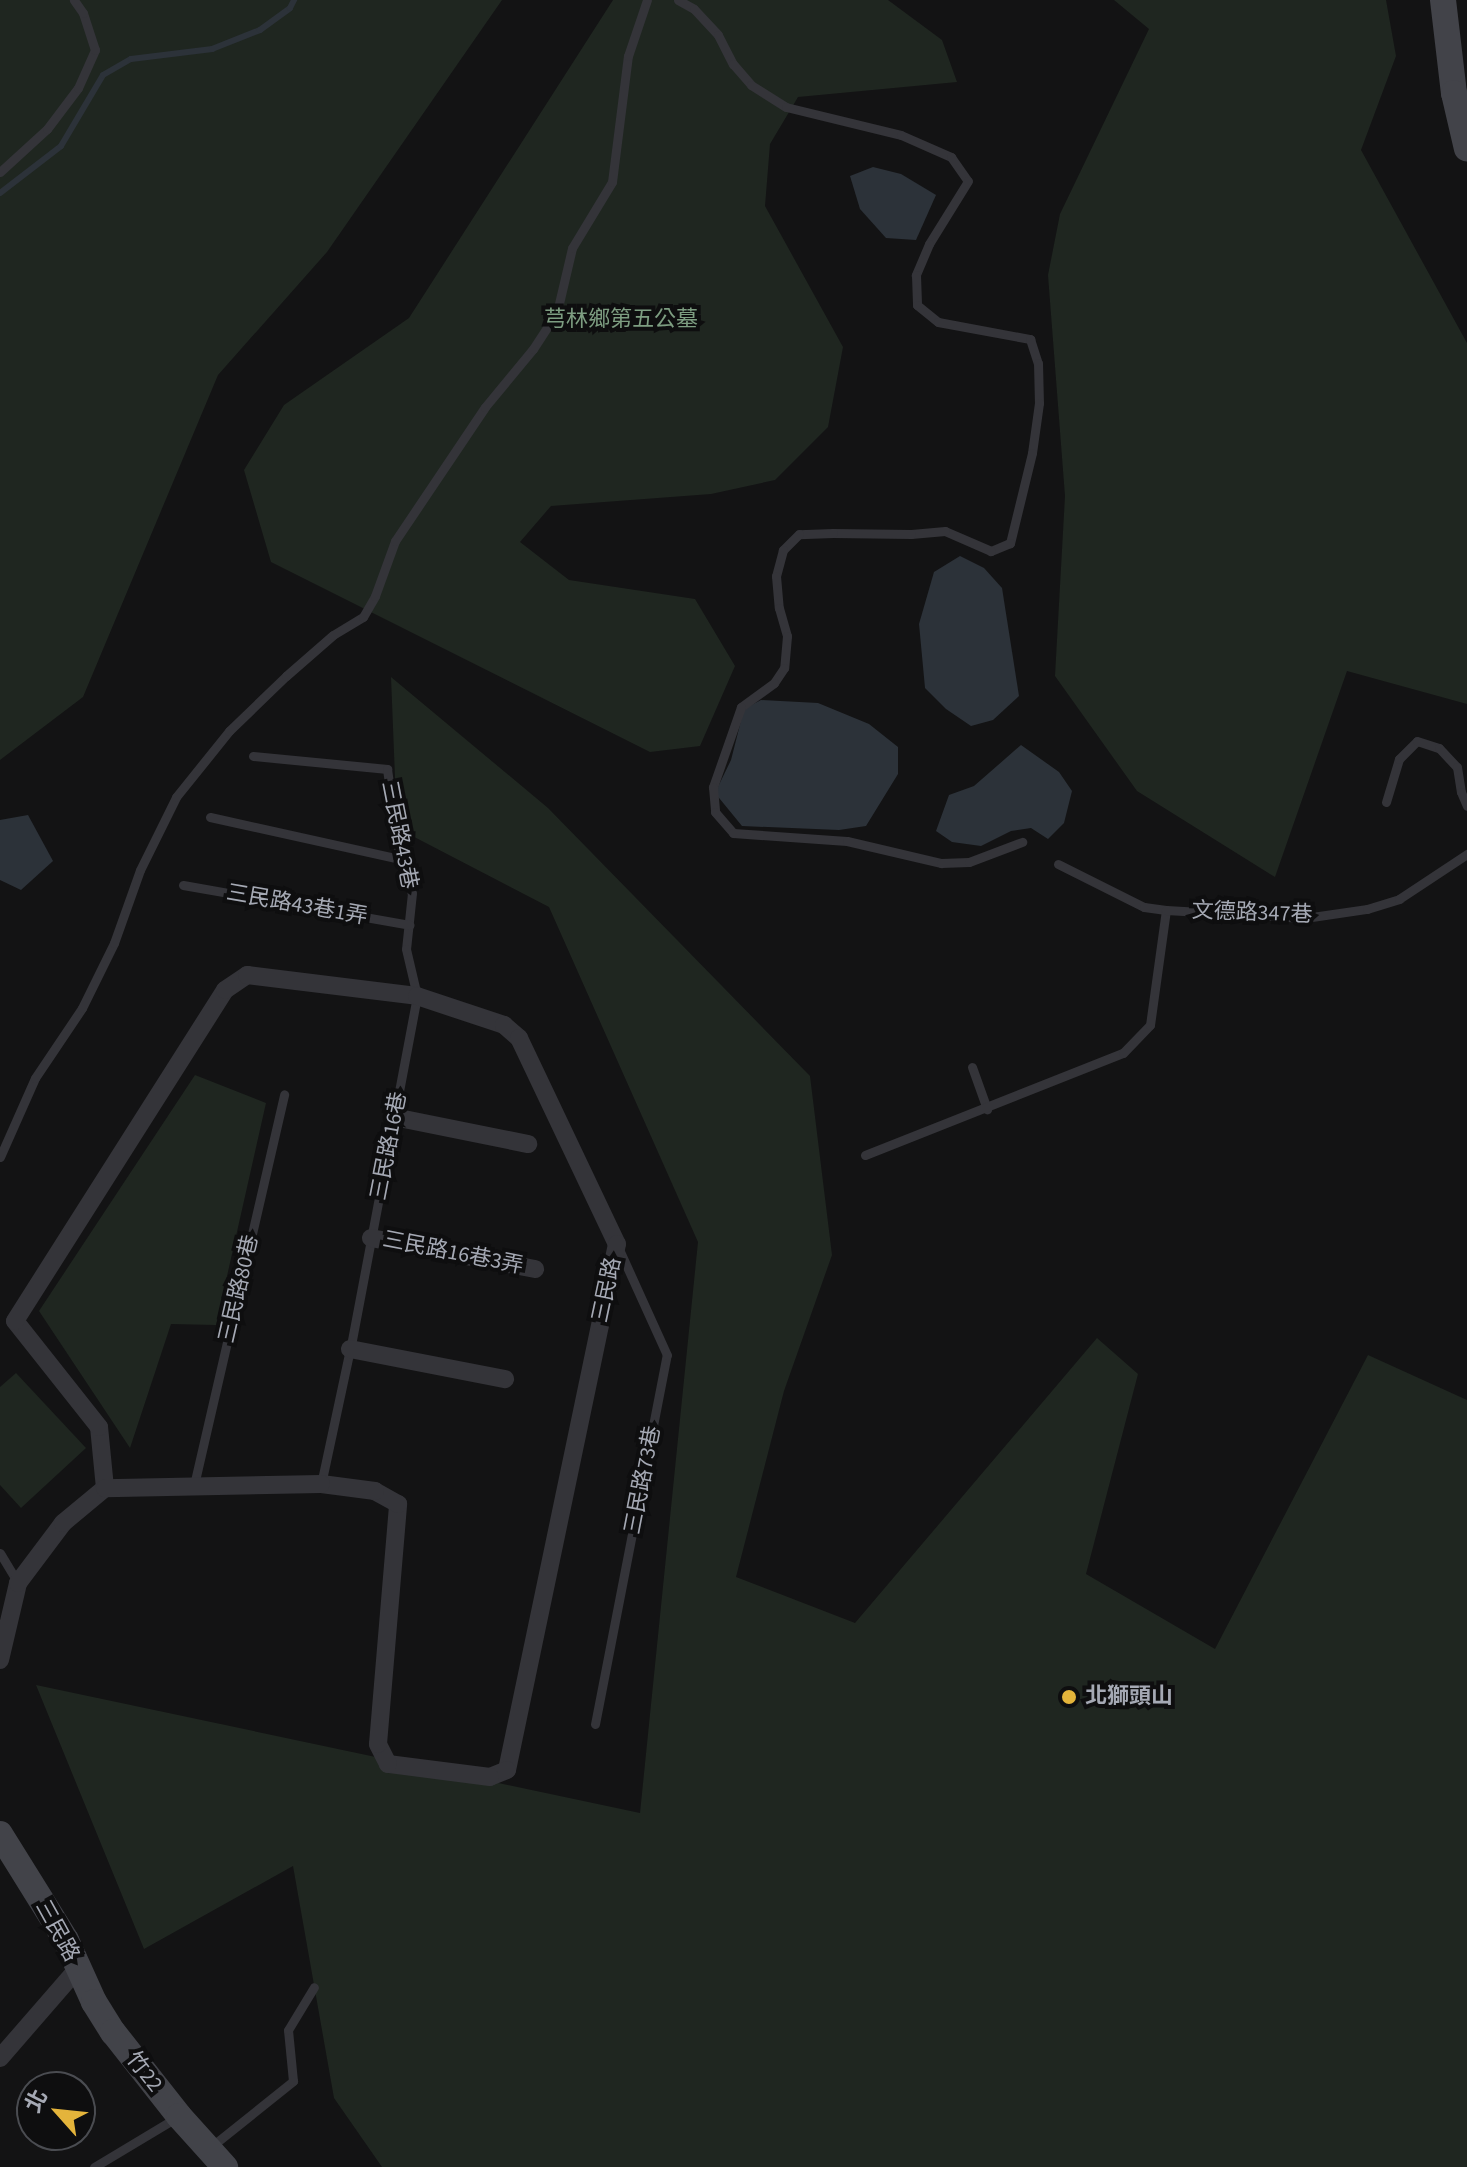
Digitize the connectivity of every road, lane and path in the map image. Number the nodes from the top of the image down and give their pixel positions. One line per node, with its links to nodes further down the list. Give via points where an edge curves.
1 (74, 0): 6 (lane, via 95,50 78,88 47,129)
2 (647, 0): 25 (lane, via 628,56 612,182 572,248 557,312 395,541 363,617 286,676 229,731 176,797 89,995 35,1078)
3 (678, 0): 11 (lane, via 718,35 751,85 786,107 901,135 951,157 968,181 920,265 917,305 938,322 1030,339 1038,363 1032,453 1010,543 991,551 945,531 799,534 783,550 776,576 787,636 784,668 774,683 741,707 713,787 715,812 733,833 847,841 941,863 969,862)
4 (1443, 0): 5 (street)
5 (1467, 149)
6 (0, 172)
7 (253, 756): 13 (lane, 三民路43巷, via 387,769)
8 (1386, 802): 9 (lane, via 1399,759 1417,741 1439,748 1457,767)
9 (1467, 806)
10 (210, 817): 13 (lane)
11 (1022, 842)
12 (1467, 854): 16 (lane, 文德路347巷, via 1399,899 1367,909 1305,918)
13 (400, 859): 17 (lane, 三民路43巷, via 412,893)
14 (1058, 864): 16 (lane, via 1144,907)
15 (183, 885): 17 (lane, 三民路43巷1弄)
16 (1166, 910): 21 (lane, 文德路347巷, via 1150,1025 1123,1053)
17 (410, 925): 18 (lane, 三民路43巷, via 406,949)
18 (417, 996): 22 (lane, 三民路16巷); 27 (street, 三民路, via 504,1025 519,1038); 33 (street, 三民路, via 247,975 225,990 15,1321 99,1427)
19 (972, 1067): 21 (lane)
20 (284, 1094): 32 (lane, 三民路80巷)
21 (987, 1109): 24 (lane, 文德路347巷)
22 (394, 1117): 23 (street); 26 (lane, 三民路16巷)
23 (528, 1144)
24 (865, 1155)
25 (0, 1157)
26 (371, 1238): 28 (street, 三民路16巷3弄); 29 (lane, 三民路16巷)
27 (617, 1244): 31 (street, 三民路, via 507,1770 490,1777 388,1764 378,1744 398,1504 375,1491); 37 (lane, 三民路73巷, via 667,1355)
28 (535, 1269)
29 (350, 1349): 30 (street); 31 (lane, 三民路16巷)
30 (505, 1379)
31 (321, 1484): 32 (street, 三民路)
32 (194, 1485): 33 (street, 三民路)
33 (105, 1488): 35 (street, via 63,1523)
34 (0, 1553): 35 (lane)
35 (18, 1583): 36 (street)
36 (0, 1660)
37 (595, 1724)
38 (0, 1834): 39 (street, 三民路 / 竹22)
39 (79, 1967): 41 (street, 三民路); 42 (street, 竹22 / 竹22, via 113,2032)
40 (314, 1987): 43 (lane, via 288,2030 293,2081)
41 (0, 2058)
42 (179, 2116): 43 (street, 竹22 / 竹22); 44 (lane)
43 (217, 2158)
44 (94, 2167)

